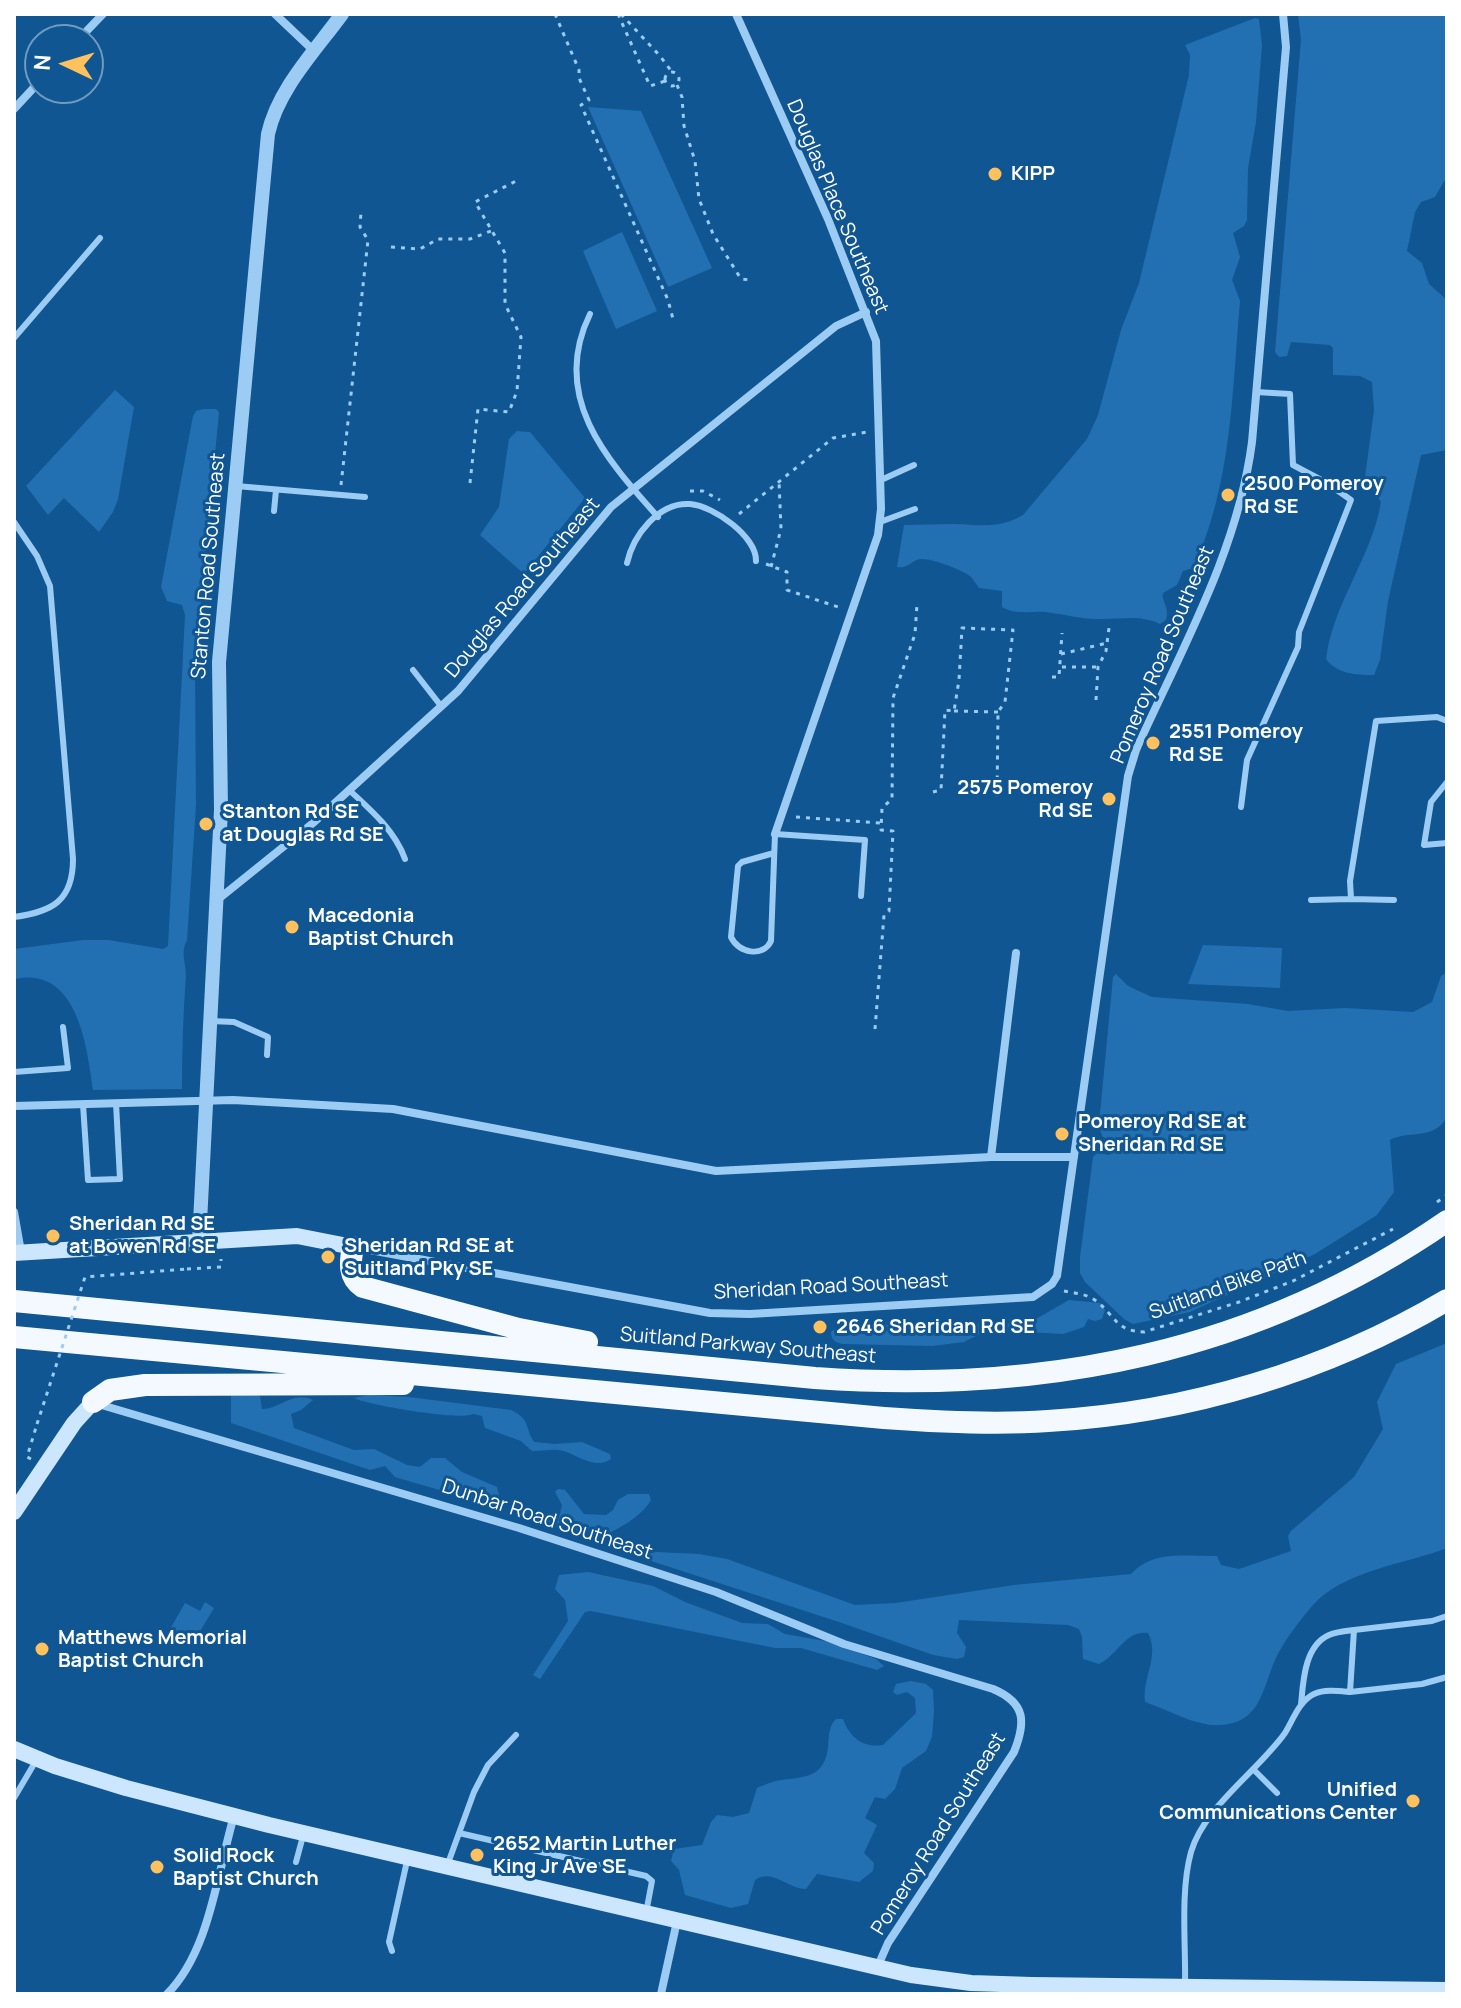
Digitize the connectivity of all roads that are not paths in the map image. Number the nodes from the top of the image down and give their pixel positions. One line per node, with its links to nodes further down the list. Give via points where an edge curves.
1 (275, 14): 5 (street)
2 (342, 14): 5 (street, Stanton Road Southeast)
3 (736, 14): 7 (street, Douglas Place Southeast)
4 (1283, 14): 10 (street, Pomeroy Road Southeast, via 1286,47)
5 (315, 52): 13 (street, Stanton Road Southeast, via 276,106 268,134)
6 (100, 238): 9 (lane)
7 (866, 312): 12 (street, Douglas Place Southeast, via 877,351); 14 (street, Douglas Road Southeast, via 836,326)
8 (590, 314): 14 (lane, via 575,360 576,387 595,436)
9 (14, 338)
10 (1256, 392): 29 (lane, via 1290,394 1293,465 1351,500 1299,632 1298,647 1247,760); 50 (street, Pomeroy Road Southeast, via 1249,468 1234,529 1128,776)
11 (914, 465): 12 (lane)
12 (881, 480): 21 (street, Douglas Place Southeast)
13 (236, 486): 15 (lane); 38 (street, Stanton Road Southeast, via 219,662)
14 (633, 488): 19 (lane); 25 (street, Douglas Road Southeast, via 611,507 479,669)
15 (276, 490): 16 (lane); 18 (lane)
16 (365, 497)
17 (915, 509): 21 (lane)
18 (274, 511)
19 (658, 517): 22 (lane, via 689,504 709,510 740,529 756,551); 23 (lane, via 635,540)
20 (14, 522): 39 (lane, via 50,586 73,869 55,906)
21 (880, 522): 30 (street, Douglas Place Southeast)
22 (756, 561)
23 (627, 563)
24 (413, 670): 25 (lane)
25 (441, 706): 28 (street, Douglas Road Southeast)
26 (1447, 721): 35 (lane, via 1376,721)
27 (1447, 782): 31 (lane, via 1431,802 1424,845)
28 (349, 790): 33 (lane, via 385,826); 38 (street, Douglas Road Southeast)
29 (1241, 807)
30 (775, 834): 32 (lane); 34 (lane, via 865,840)
31 (1447, 843)
32 (774, 853): 32 (lane, via 771,941 763,950 745,951 731,937 738,866)
33 (405, 859)
34 (861, 896)
35 (1351, 899): 36 (lane); 37 (lane)
36 (1311, 900)
37 (1394, 900)
38 (216, 901): 41 (street, Stanton Road Southeast)
39 (14, 917)
40 (1016, 953): 49 (street)
41 (211, 1021): 43 (lane, via 234,1022 268,1037); 45 (street, Stanton Road Southeast)
42 (63, 1027): 44 (lane, via 68,1068)
43 (267, 1055)
44 (14, 1072)
45 (207, 1101): 46 (street); 49 (street, via 393,1109 716,1171); 53 (street, Stanton Road Southeast)
46 (116, 1103): 47 (street); 47 (lane, via 120,1179 88,1180)
47 (83, 1104): 48 (street)
48 (14, 1106)
49 (991, 1157): 50 (street)
50 (1074, 1157): 56 (street, Pomeroy Road Southeast, via 1057,1276)
51 (14, 1212): 55 (street)
52 (1447, 1221): 60 (highway, Suitland Parkway Southeast, via 1365,1271 1283,1310 1186,1345 1086,1368 988,1380 885,1382)
53 (199, 1242): 54 (main road, Sheridan Road Southeast, via 297,1236); 55 (main road, Sheridan Road Southeast)
54 (353, 1247): 56 (street, Sheridan Road Southeast, via 710,1313); 60 (highway, via 354,1279 368,1289)
55 (17, 1252)
56 (1033, 1297)
57 (1447, 1300): 61 (highway, via 1347,1351 1246,1387 1152,1409 1051,1421 884,1418)
58 (14, 1301): 60 (highway, Suitland Parkway Southeast)
59 (14, 1337): 61 (highway)
60 (674, 1365)
61 (473, 1380): 62 (highway, via 145,1385 110,1390)
62 (93, 1402): 63 (main road); 67 (street, Dunbar Road Southeast, via 519,1528 716,1592 844,1644)
63 (14, 1512)
64 (1447, 1616): 65 (lane)
65 (1354, 1630): 68 (lane); 69 (lane, via 1326,1636 1315,1650 1304,1670)
66 (1447, 1677): 68 (lane)
67 (985, 1687): 85 (street, Pomeroy Road Southeast, via 1018,1706 1022,1724 1014,1752 888,1943)
68 (1350, 1692): 69 (lane, via 1313,1695)
69 (1301, 1705): 73 (lane)
70 (516, 1735): 78 (lane, via 488,1765)
71 (14, 1749): 72 (main road)
72 (37, 1759): 75 (lane); 76 (main road)
73 (1253, 1769): 74 (lane); 86 (lane, via 1207,1821 1192,1848 1186,1871)
74 (1277, 1793)
75 (14, 1798)
76 (234, 1816): 77 (main road); 88 (street, via 198,1947)
77 (304, 1833): 79 (main road); 80 (lane)
78 (459, 1833): 81 (lane); 82 (lane, via 646,1876 653,1887)
79 (408, 1856): 81 (main road); 84 (lane, via 389,1942)
80 (296, 1862)
81 (447, 1866): 82 (main road)
82 (646, 1913): 83 (main road)
83 (677, 1921): 85 (main road); 89 (street)
84 (392, 1951)
85 (877, 1969): 86 (main road, via 971,1983)
86 (1185, 1990): 87 (main road)
87 (1447, 1990)
88 (167, 1994)
89 (661, 1994)

